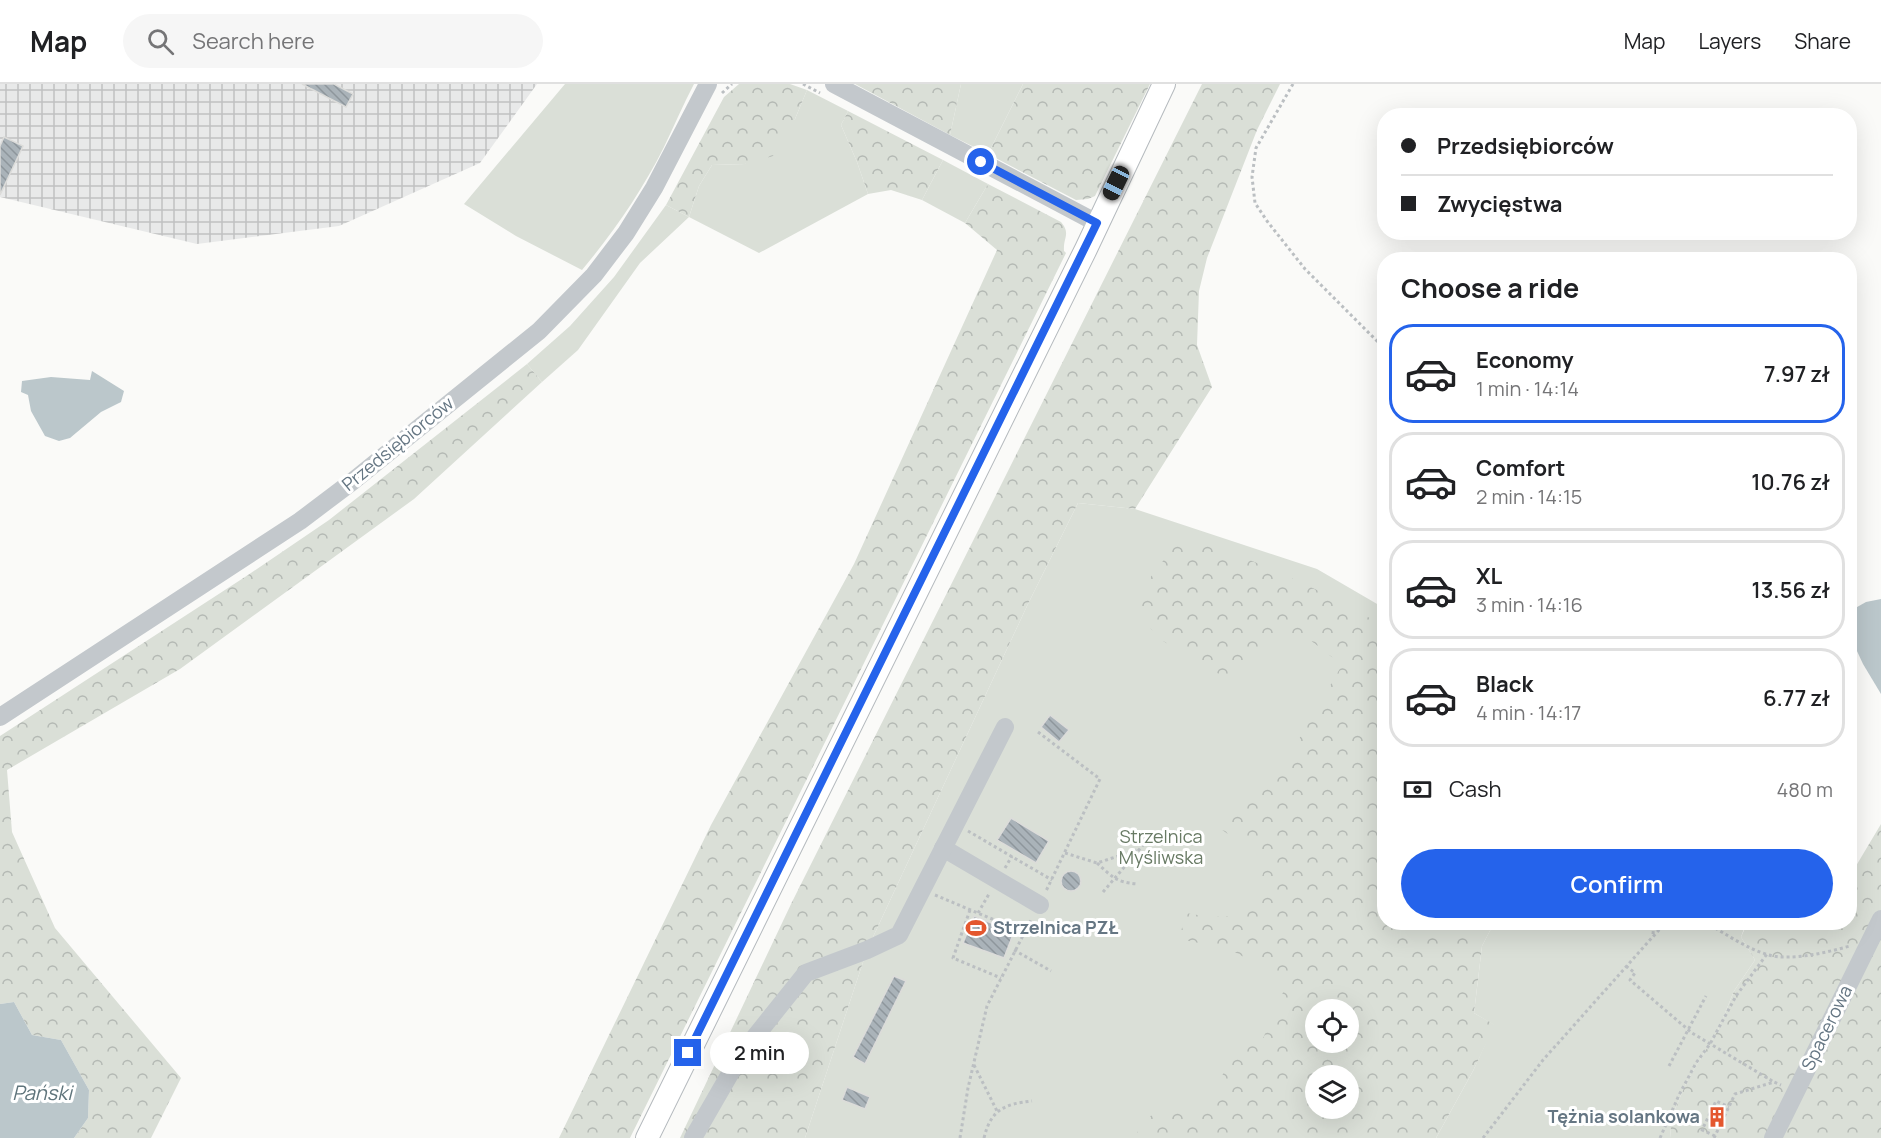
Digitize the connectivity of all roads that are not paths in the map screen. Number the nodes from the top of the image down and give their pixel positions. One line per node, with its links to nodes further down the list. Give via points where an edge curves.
1 (708, 84): 5 (street, Przedsiębiorców, via 626,233 594,275 539,331 300,521)
2 (834, 84): 4 (street)
3 (1164, 84): 4 (main road)
4 (1097, 223): 10 (main road)
5 (0, 717)
6 (1005, 727): 7 (street)
7 (943, 848): 8 (street); 11 (street, via 899,935 807,973 742,1053)
8 (1040, 905)
9 (1881, 919): 12 (street, Spacerowa)
10 (647, 1138)
11 (693, 1138)
12 (1773, 1138)

